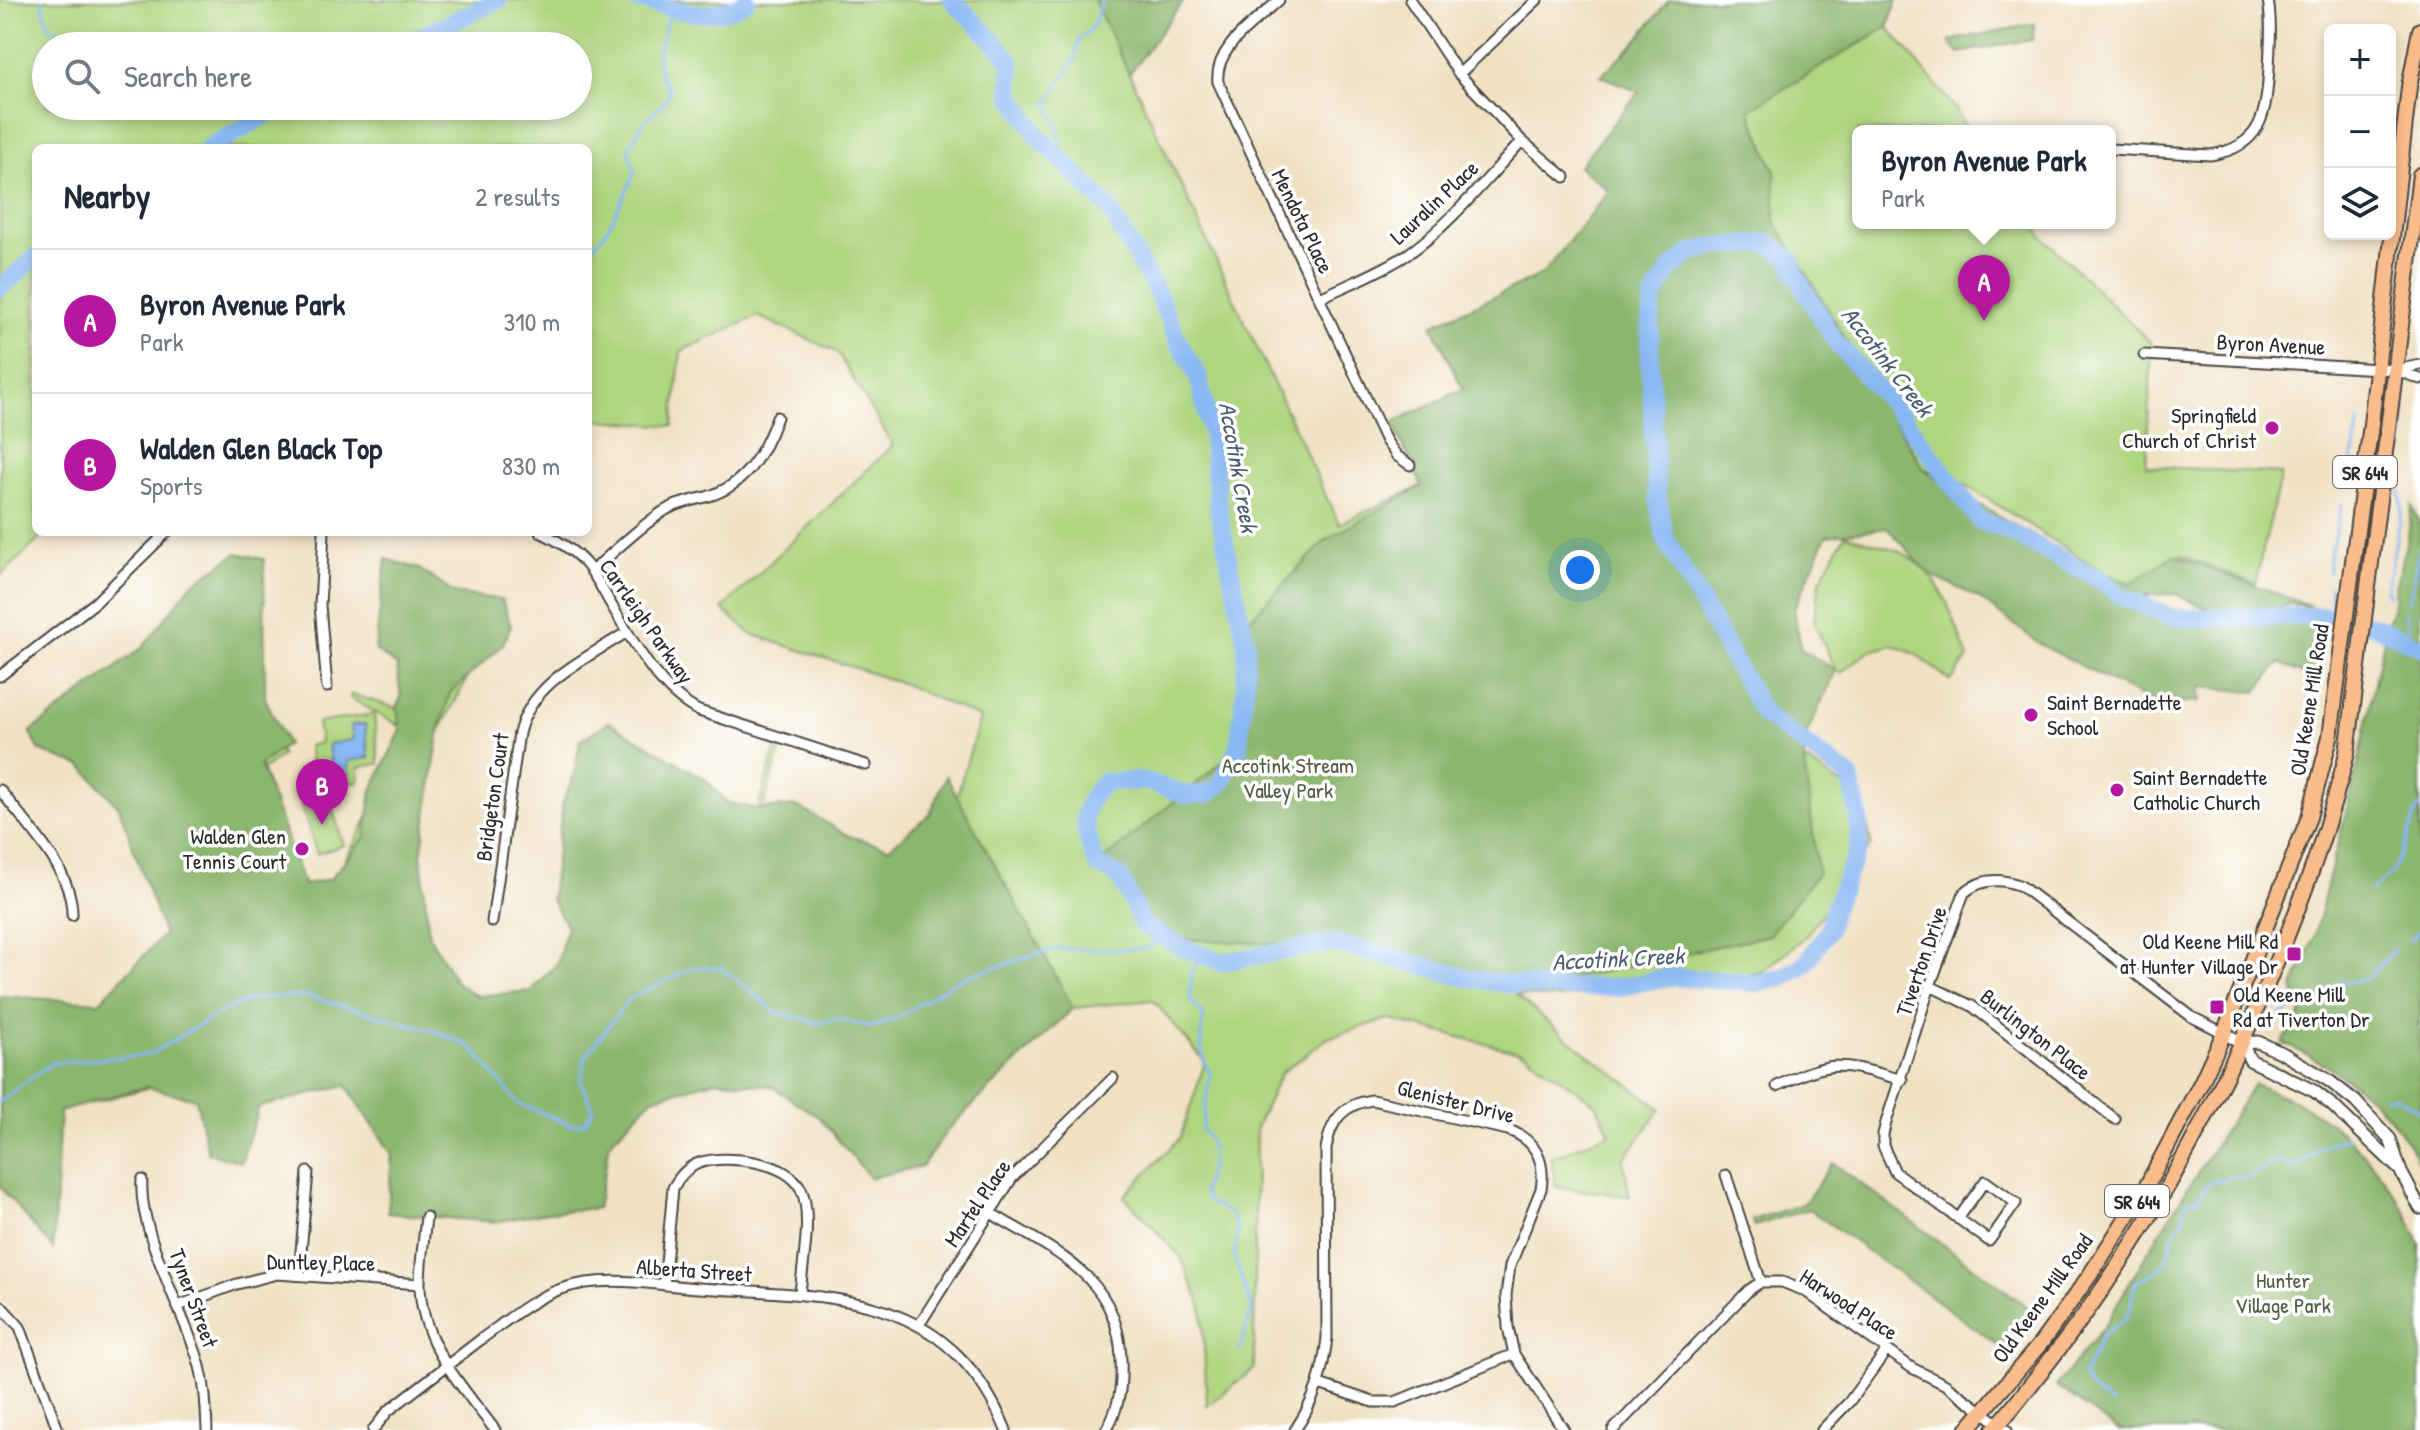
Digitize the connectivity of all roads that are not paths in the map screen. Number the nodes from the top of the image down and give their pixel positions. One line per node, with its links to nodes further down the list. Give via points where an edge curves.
1 (1279, 0): 11 (street, Mendota Place, via 1224,52 1218,82)
2 (1410, 0): 6 (street)
3 (1537, 0): 6 (street)
4 (2268, 0): 8 (street, via 2266,106 2245,142 2210,155)
5 (2420, 30): 14 (main road, Old Keene Mill Road / SR 644)
6 (1459, 74): 7 (street)
7 (1522, 141): 10 (street); 11 (street, Lauralin Place, via 1417,248)
8 (2116, 149)
9 (2420, 175): 15 (main road, Old Keene Mill Road / SR 644)
10 (1565, 177)
11 (1320, 298): 18 (street, Mendota Place, via 1386,441)
12 (2144, 355): 14 (street, Byron Avenue)
13 (2420, 365): 15 (street)
14 (2376, 369): 15 (street, Byron Avenue); 31 (main road, Old Keene Mill Road / SR 644, via 2330,737 2309,817)
15 (2396, 370): 16 (street); 32 (main road, Old Keene Mill Road / SR 644, via 2347,753 2301,902)
16 (2420, 379)
17 (777, 417): 22 (street, via 759,458 742,478 723,491 663,512)
18 (1410, 465)
19 (163, 536): 24 (street, via 96,602)
20 (324, 536): 25 (street, via 320,605)
21 (547, 536): 22 (street, Carrleigh Parkway, via 568,547)
22 (592, 571): 23 (street, Carrleigh Parkway)
23 (627, 632): 26 (street, Carrleigh Parkway, via 665,685 691,707); 29 (street, Bridgeton Court, via 548,684 528,708 519,733)
24 (0, 676)
25 (327, 687)
26 (866, 765)
27 (0, 790): 28 (street, via 66,880)
28 (72, 915)
29 (492, 922)
30 (1930, 986): 31 (street, Tiverton Drive, via 1964,893 1999,879 2021,886 2192,1017); 34 (street, Tiverton Drive); 36 (street, Burlington Place, via 1972,1006)
31 (2224, 1033): 32 (street); 57 (main road, Old Keene Mill Road / SR 644, via 2146,1187 2041,1343)
32 (2242, 1043): 38 (street, via 2250,1060 2332,1105); 38 (street, via 2258,1042 2284,1054 2355,1101 2390,1139); 58 (main road, Old Keene Mill Road / SR 644, via 2141,1231)
33 (1113, 1078): 42 (street, Martel Place, via 1012,1178)
34 (1902, 1080): 35 (street, via 1832,1064); 44 (street, Tiverton Drive, via 1883,1134 1888,1160 1895,1172)
35 (1777, 1086)
36 (2115, 1119)
37 (308, 1172): 45 (street)
38 (2401, 1172): 41 (street)
39 (1726, 1175): 46 (street)
40 (142, 1180): 51 (street, Tyner Street, via 143,1214)
41 (2420, 1208)
42 (989, 1212): 52 (street, Martel Place); 64 (street, via 1080,1269 1107,1300 1120,1335 1122,1378 1117,1409)
43 (426, 1217): 47 (street)
44 (1958, 1219): 44 (street, Tiverton Drive, via 1989,1241 2016,1203 1985,1181)
45 (299, 1274): 47 (street, Duntley Place); 51 (street, Duntley Place, via 254,1279)
46 (1761, 1282): 53 (street, Harwood Place, via 1794,1286); 67 (street)
47 (420, 1284): 55 (street, via 429,1335)
48 (664, 1285): 49 (street, Alberta Street); 49 (street, via 673,1188 689,1168 724,1160 771,1164 800,1188 806,1214); 55 (street, Alberta Street, via 593,1282 556,1291 522,1308)
49 (800, 1294): 52 (street, Alberta Street, via 866,1303)
50 (0, 1305): 59 (street, via 20,1327)
51 (178, 1306): 60 (street, Tyner Street, via 201,1369)
52 (919, 1325): 63 (street, Alberta Street, via 973,1373)
53 (1887, 1350): 57 (street, Harwood Place); 68 (street)
54 (1514, 1354): 56 (street, via 1395,1402 1373,1402); 56 (street, Glenister Drive, via 1507,1280 1541,1189 1542,1164 1534,1146 1508,1130 1384,1102 1360,1102 1333,1122 1326,1149 1327,1338); 66 (street, Glenister Drive)
55 (447, 1366): 61 (street, Alberta Street, via 388,1411); 62 (street)
56 (1319, 1384): 65 (street, Glenister Drive)
57 (1984, 1412): 58 (street, Harwood Place); 69 (main road, Old Keene Mill Road / SR 644)
58 (2000, 1428)
59 (58, 1430)
60 (207, 1430)
61 (373, 1430)
62 (495, 1430)
63 (1006, 1430)
64 (1106, 1430)
65 (1295, 1430)
66 (1564, 1430)
67 (1613, 1430)
68 (1822, 1430)
69 (1967, 1430)

